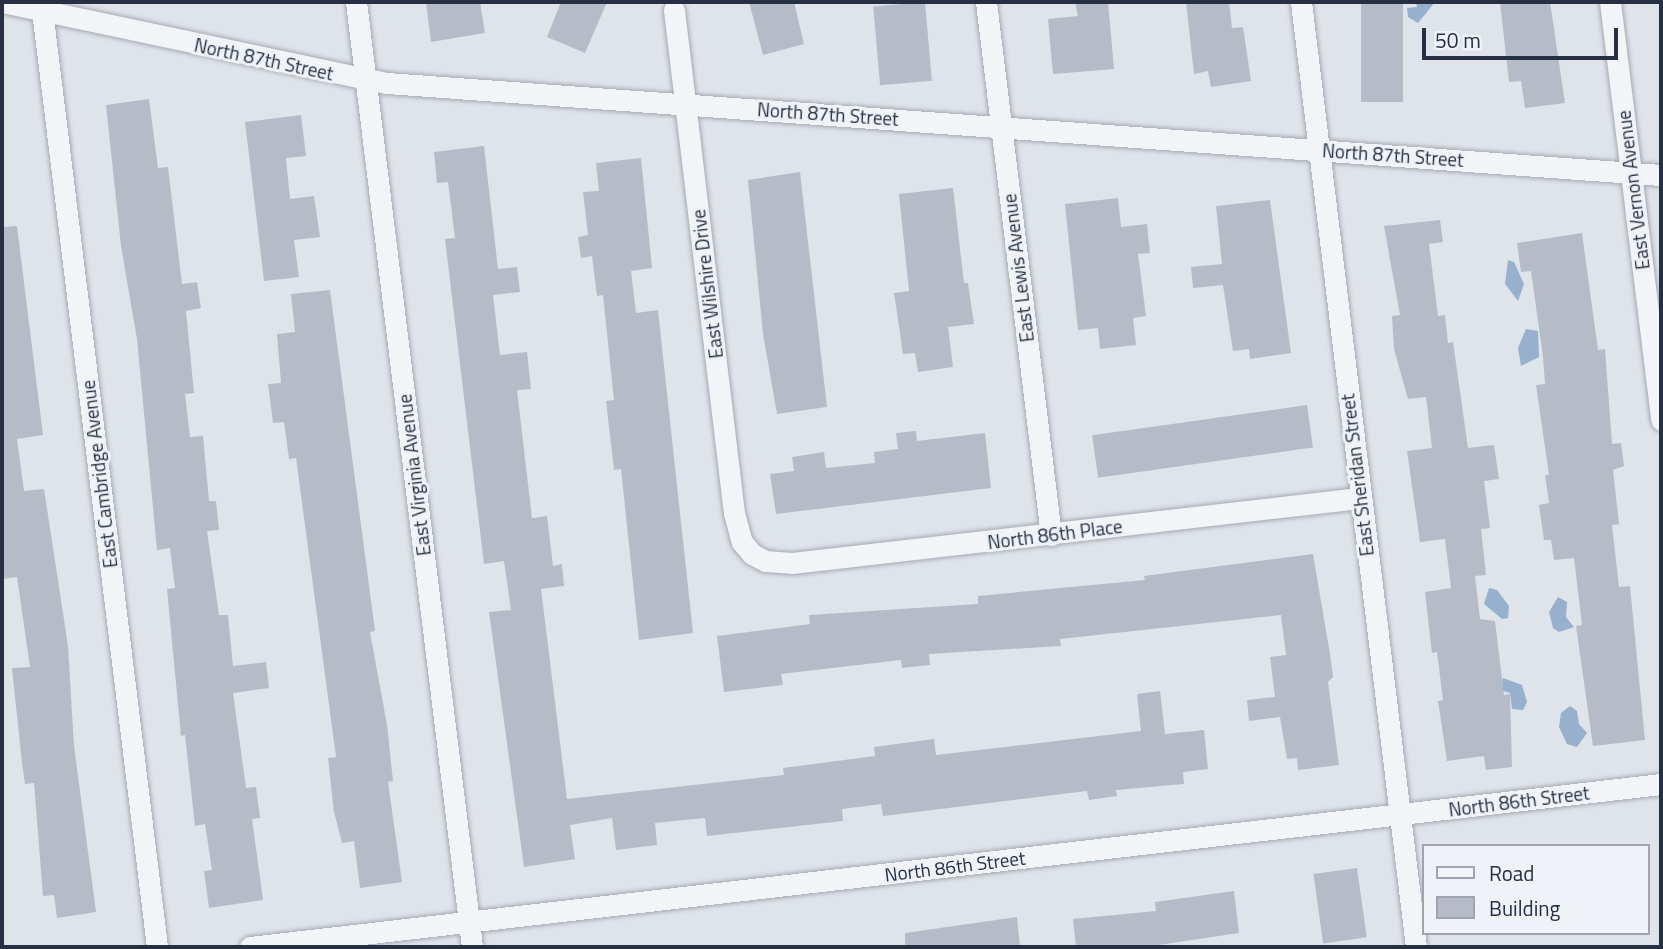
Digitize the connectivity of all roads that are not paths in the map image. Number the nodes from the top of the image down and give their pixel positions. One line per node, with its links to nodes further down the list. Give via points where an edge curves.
1 (2, 2): 6 (street, North 87th Street)
2 (356, 2): 8 (street, East Virginia Avenue)
3 (986, 2): 10 (street, East Lewis Avenue)
4 (1301, 2): 11 (street, East Sheridan Street)
5 (1610, 2): 12 (street, East Vernon Avenue)
6 (41, 6): 8 (street, North 87th Street); 21 (street, East Cambridge Avenue)
7 (674, 10): 9 (street, East Wilshire Drive)
8 (365, 80): 9 (street, North 87th Street); 20 (street, East Virginia Avenue)
9 (686, 103): 10 (street, North 87th Street); 17 (street, East Wilshire Drive, via 734,513 741,542)
10 (1001, 126): 11 (street, North 87th Street); 16 (street, East Lewis Avenue)
11 (1319, 150): 12 (street, North 87th Street); 15 (street, East Sheridan Street)
12 (1631, 173): 13 (street, North 87th Street); 14 (street, East Vernon Avenue)
13 (1661, 175)
14 (1661, 420)
15 (1359, 498): 16 (street, North 86th Place); 19 (street, East Sheridan Street)
16 (1051, 535): 17 (street, North 86th Place, via 792,564 765,561)
17 (752, 554)
18 (1661, 784): 19 (street, North 86th Street)
19 (1400, 815): 20 (street, North 86th Street); 24 (street, East Sheridan Street)
20 (469, 922): 22 (street, North 86th Street); 23 (street, East Virginia Avenue)
21 (156, 947)
22 (250, 947)
23 (472, 947)
24 (1416, 947)

